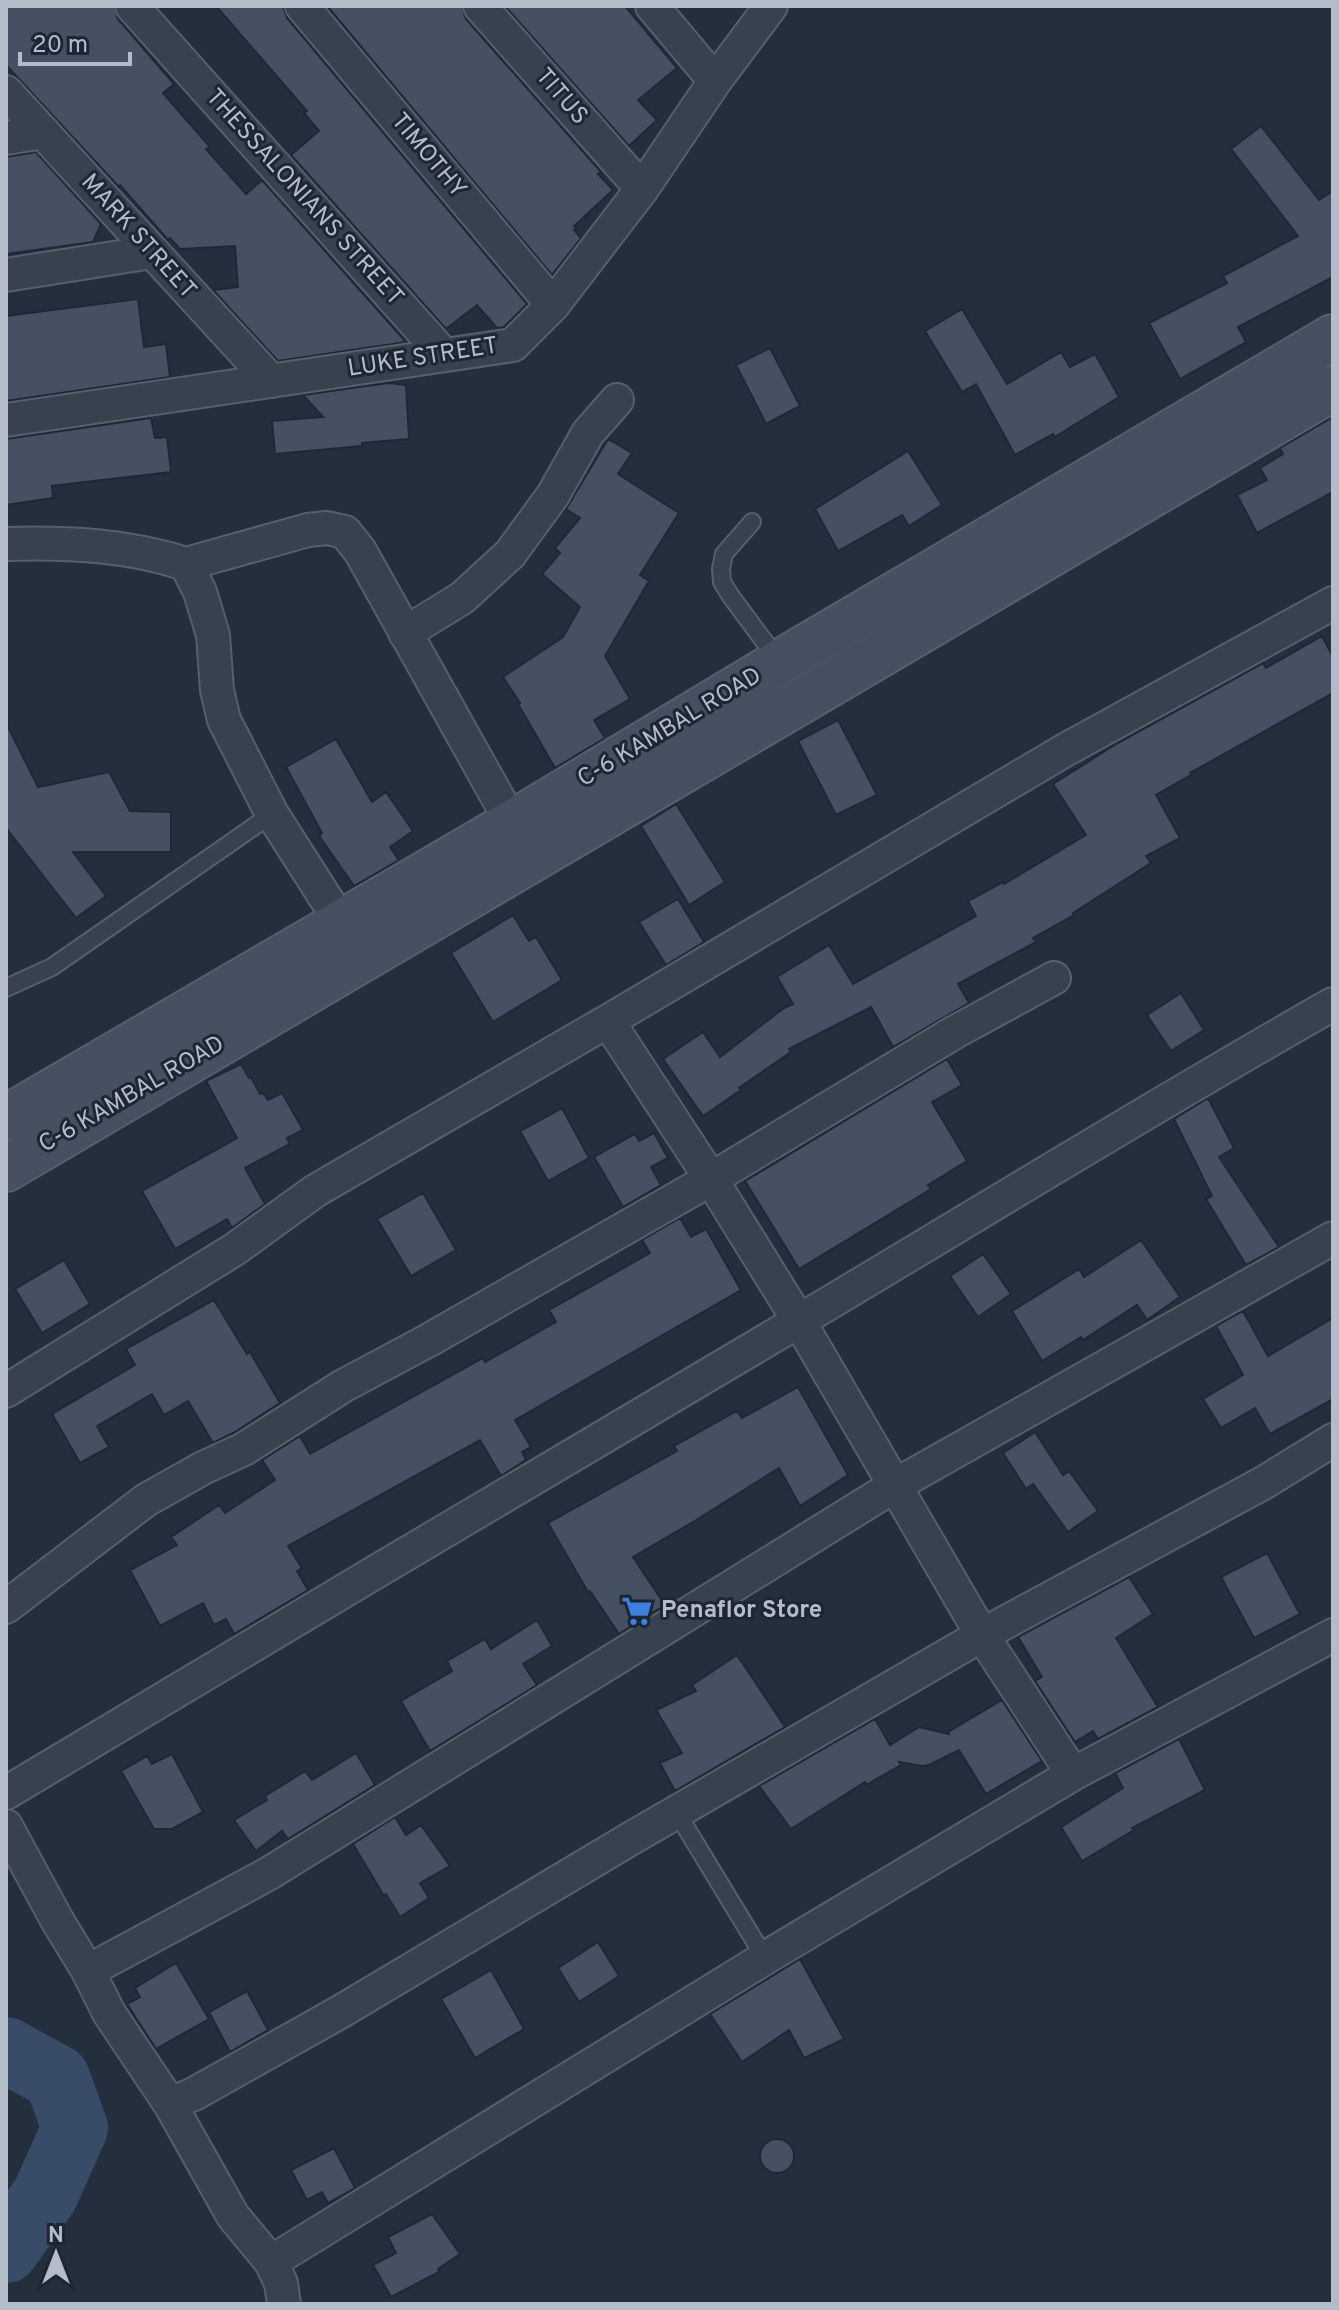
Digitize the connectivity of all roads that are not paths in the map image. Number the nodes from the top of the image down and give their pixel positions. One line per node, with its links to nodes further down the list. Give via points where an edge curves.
1 (132, 6): 15 (street, THESSALONIANS STREET)
2 (302, 6): 13 (street, TIMOTHY)
3 (480, 6): 10 (street, TITUS)
4 (652, 6): 6 (street)
5 (771, 6): 6 (street, LUKE STREET)
6 (715, 81): 10 (street, LUKE STREET)
7 (6, 92): 8 (street, MARK STREET)
8 (43, 132): 9 (street); 11 (street, MARK STREET)
9 (6, 138)
10 (642, 189): 13 (street, LUKE STREET)
11 (152, 252): 12 (street); 16 (street, MARK STREET)
12 (6, 275)
13 (553, 305): 15 (street, LUKE STREET, via 513,345)
14 (1333, 337): 25 (main road, C-6 KAMBAL ROAD)
15 (444, 355): 16 (street, LUKE STREET)
16 (271, 381): 19 (street, LUKE STREET)
17 (1333, 388): 29 (main road, C-6 KAMBAL ROAD)
18 (617, 400): 24 (street, via 588,433 553,495 510,554 462,598)
19 (6, 420)
20 (752, 522): 25 (lane, via 724,554 722,582)
21 (6, 544): 22 (street, via 57,542 153,553)
22 (186, 564): 24 (street, via 308,530 345,532); 26 (street, via 213,635 224,720)
23 (1333, 603): 33 (street, via 1065,750)
24 (405, 633): 27 (street)
25 (780, 662): 27 (main road, C-6 KAMBAL ROAD)
26 (272, 814): 28 (street); 31 (lane, via 52,967)
27 (512, 823): 28 (main road, C-6 KAMBAL ROAD)
28 (341, 921): 29 (street); 34 (main road, C-6 KAMBAL ROAD)
29 (364, 959): 35 (main road, C-6 KAMBAL ROAD)
30 (1054, 978): 36 (street)
31 (6, 988)
32 (1333, 1004): 38 (street)
33 (608, 1021): 36 (street); 39 (street, via 315,1191 235,1249)
34 (6, 1118)
35 (6, 1169)
36 (711, 1179): 38 (street); 42 (street, via 343,1386 244,1449 146,1500)
37 (1333, 1238): 41 (street)
38 (799, 1321): 41 (street); 46 (street)
39 (6, 1391)
40 (1333, 1440): 43 (street)
41 (894, 1486): 43 (street); 50 (street, via 268,1874)
42 (6, 1607)
43 (982, 1635): 45 (street); 47 (street)
44 (1333, 1635): 45 (street)
45 (1073, 1774): 49 (street)
46 (6, 1793)
47 (677, 1813): 49 (lane); 51 (street, via 301,2034)
48 (6, 1826): 50 (street)
49 (765, 1958): 52 (street)
50 (88, 1971): 51 (street, via 109,2013)
51 (170, 2104): 52 (street, via 233,2216)
52 (271, 2262): 53 (street)
53 (284, 2304)

